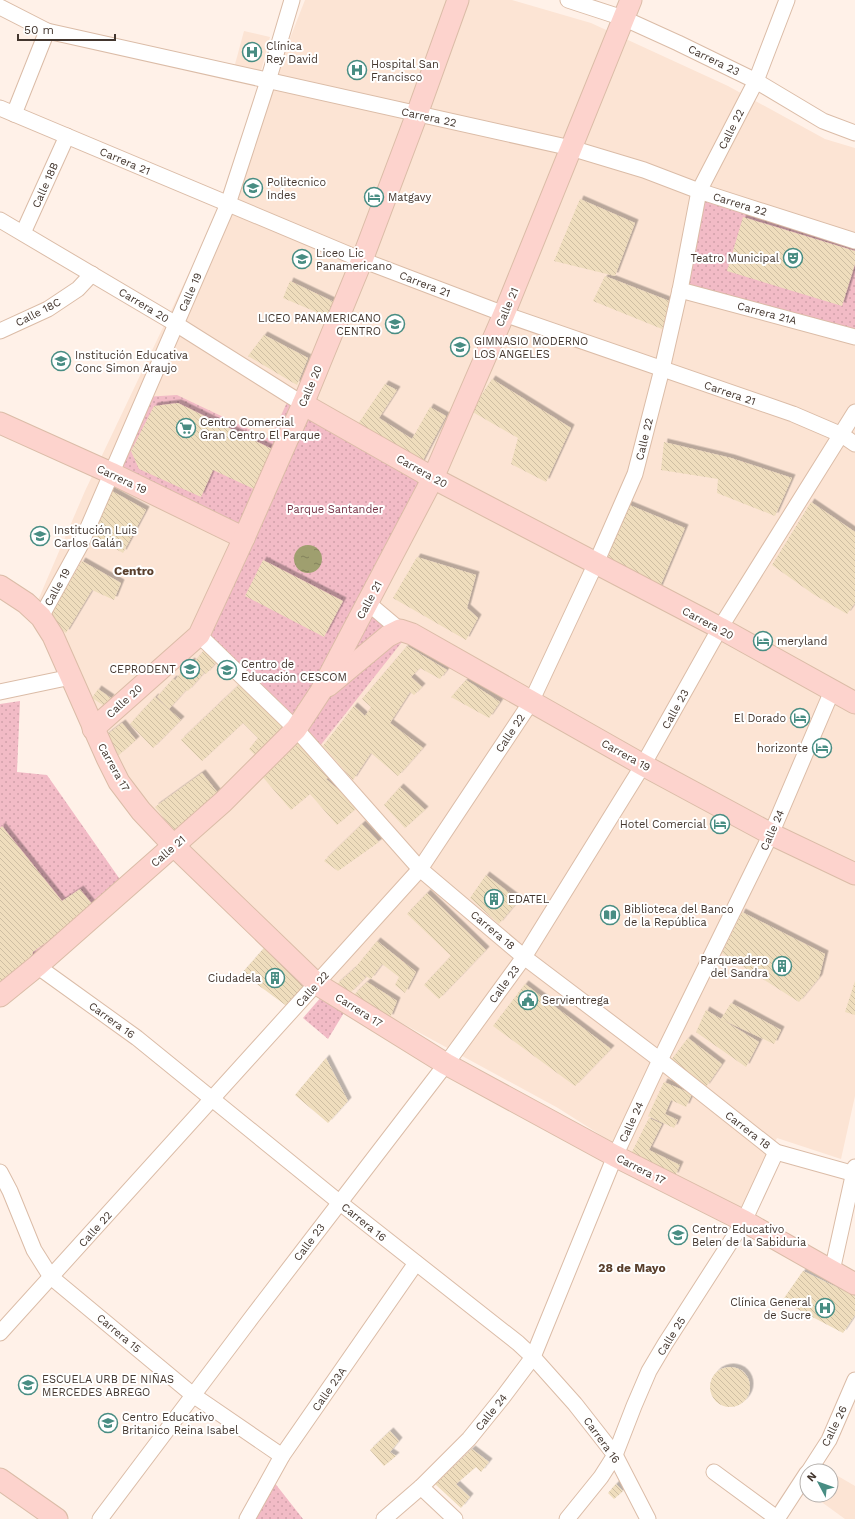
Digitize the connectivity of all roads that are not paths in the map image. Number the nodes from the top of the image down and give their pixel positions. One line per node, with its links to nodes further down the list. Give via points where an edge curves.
1 (292, 0): 8 (street, Calle 19)
2 (458, 0): 11 (main road, Calle 20)
3 (568, 0): 6 (street, Carrera 23)
4 (787, 0): 9 (street, Calle 22)
5 (0, 7): 7 (street, Carrera 22)
6 (627, 9): 9 (street, Carrera 23); 14 (main road, Calle 21)
7 (47, 31): 8 (street, Carrera 22); 10 (street)
8 (268, 81): 11 (street, Carrera 22); 16 (street, Calle 19)
9 (756, 81): 12 (street, Carrera 23, via 823,121); 15 (street, Calle 22)
10 (7, 111): 13 (street, Carrera 21)
11 (417, 114): 14 (street, Carrera 22); 20 (main road, Calle 20)
12 (855, 133)
13 (67, 136): 16 (street, Carrera 21); 18 (street, Calle 18B)
14 (571, 148): 15 (street, Carrera 22, via 644,170); 23 (main road, Calle 21)
15 (699, 191): 19 (street, Carrera 22); 22 (street, Calle 22)
16 (228, 204): 20 (street, Carrera 21); 24 (street, Calle 19)
17 (0, 220): 18 (street, Carrera 20)
18 (23, 233): 21 (street, Carrera 20)
19 (855, 241)
20 (362, 260): 23 (street, Carrera 21); 28 (main road, Calle 20)
21 (92, 274): 24 (street, Carrera 20); 25 (street, Calle 18C, via 78,288 48,309)
22 (680, 290): 26 (street, Carrera 21A); 27 (street, Calle 22)
23 (504, 314): 27 (street, Carrera 21); 34 (main road, Calle 21)
24 (176, 324): 28 (street, Carrera 20); 33 (street, Calle 19)
25 (0, 331)
26 (855, 337)
27 (662, 369): 31 (street, Carrera 21, via 793,414); 36 (street, Calle 22, via 635,474)
28 (302, 404): 34 (main road, Carrera 20); 35 (main road, Calle 20)
29 (855, 412): 31 (street, Calle 23)
30 (0, 423): 33 (main road, Carrera 19)
31 (842, 435): 32 (street, Carrera 21); 40 (street, Calle 23)
32 (855, 444)
33 (110, 473): 35 (main road, Carrera 19); 39 (street, Calle 19, via 80,546)
34 (433, 478): 36 (main road, Carrera 20); 38 (main road, Calle 21)
35 (244, 538): 42 (main road, Calle 20)
36 (596, 563): 40 (main road, Carrera 20); 47 (street, Calle 22)
37 (0, 586): 39 (main road, Carrera 17, via 26,602)
38 (368, 602): 41 (street); 44 (main road, Calle 21)
39 (41, 617): 43 (main road, Carrera 17, via 53,636)
40 (720, 628): 45 (main road, Carrera 20); 51 (street, Calle 23)
41 (400, 630): 44 (main road, Calle 21, via 388,636); 47 (main road, Carrera 19, via 412,634)
42 (199, 635): 49 (street, Carrera 18); 50 (main road, Calle 20)
43 (71, 677): 46 (street); 50 (main road, Carrera 17)
44 (321, 691): 49 (main road, Calle 21)
45 (832, 691): 48 (main road, Carrera 20); 52 (street, Calle 24)
46 (0, 692)
47 (531, 702): 51 (main road, Carrera 19); 54 (street, Calle 22)
48 (855, 702)
49 (296, 728): 53 (main road, Calle 21, via 223,802); 54 (street, Carrera 18)
50 (93, 729): 53 (main road, Carrera 17, via 120,782 141,811)
51 (643, 765): 52 (main road, Carrera 19); 56 (street, Calle 23)
52 (771, 834): 55 (main road, Carrera 19); 60 (street, Calle 24)
53 (174, 846): 57 (main road, Calle 21); 58 (main road, Carrera 17)
54 (420, 869): 56 (street, Carrera 18); 58 (street, Calle 22)
55 (855, 874)
56 (524, 957): 60 (street, Carrera 18); 61 (street, Calle 23)
57 (38, 966): 59 (main road, Calle 21); 62 (street, Carrera 16, via 137,1038)
58 (317, 984): 61 (main road, Carrera 17); 62 (street, Calle 22)
59 (0, 996)
60 (660, 1060): 63 (street, Carrera 18); 64 (street, Calle 24)
61 (446, 1064): 64 (main road, Carrera 17); 67 (street, Calle 23)
62 (212, 1099): 67 (street, Carrera 16); 71 (street, Calle 22)
63 (776, 1152): 66 (street, Carrera 18); 68 (street, Calle 25)
64 (615, 1156): 68 (main road, Carrera 17); 74 (street, Calle 24)
65 (0, 1172): 71 (street, Carrera 15, via 34,1250)
66 (855, 1172): 70 (street)
67 (339, 1202): 69 (street, Carrera 16); 76 (street, Calle 23)
68 (744, 1221): 70 (main road, Carrera 17); 77 (street, Calle 25, via 649,1371)
69 (416, 1263): 74 (street, Carrera 16); 78 (street, Calle 23A)
70 (832, 1270): 72 (main road, Carrera 17)
71 (51, 1277): 73 (street, Calle 22); 76 (street, Carrera 15)
72 (855, 1284)
73 (0, 1334)
74 (533, 1357): 77 (street, Carrera 16, via 575,1404); 83 (street, Calle 24, via 469,1439)
75 (855, 1380): 79 (street, Calle 26, via 829,1440)
76 (193, 1396): 78 (street, Carrera 15); 85 (street, Calle 23)
77 (615, 1455): 89 (street, Calle 25); 90 (street, Carrera 16)
78 (282, 1456): 86 (street, Calle 23A)
79 (814, 1463)
80 (714, 1472): 91 (street)
81 (0, 1480): 84 (main road)
82 (799, 1486): 91 (street, Calle 26)
83 (421, 1487): 87 (street, Calle 24); 88 (street)
84 (58, 1519)
85 (100, 1519)
86 (247, 1519)
87 (384, 1519)
88 (455, 1519)
89 (567, 1519)
90 (648, 1519)
91 (777, 1519)

